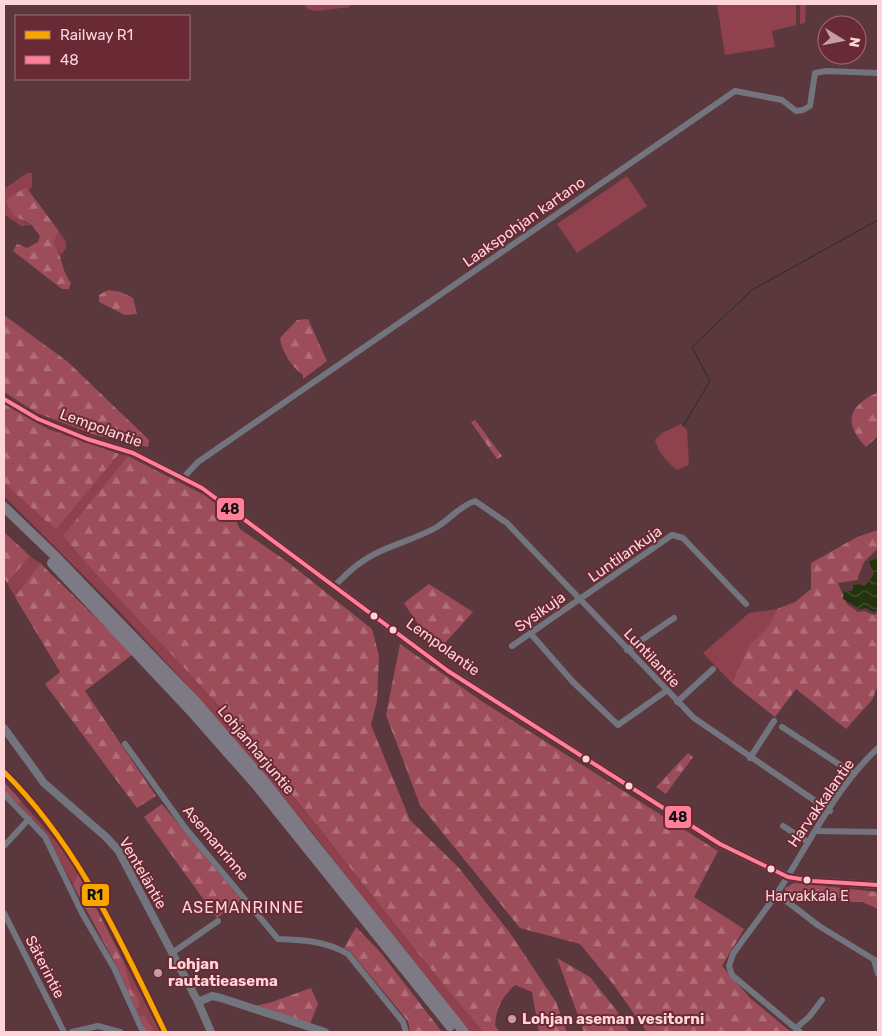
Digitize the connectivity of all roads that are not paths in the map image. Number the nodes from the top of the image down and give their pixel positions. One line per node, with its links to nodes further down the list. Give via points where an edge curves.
1 (878, 72): 3 (street, Laakspohjan kartano, via 816,73 810,106 796,111 782,100 735,91 198,462)
2 (4, 399): 3 (street, Lempolantie, via 38,419 133,453)
3 (184, 477): 6 (street, Lempolantie, via 234,509)
4 (4, 507): 50 (highway, Lohjanharjuntie, via 196,702 264,781)
5 (4, 516): 49 (highway, Lohjanharjuntie, via 164,681 258,787)
6 (334, 586): 7 (street, Luntilantie, via 360,562 419,537 475,501 508,523); 31 (street, Lempolantie, via 448,671 552,738 720,844)
7 (581, 599): 8 (street, Luntilankuja, via 672,535 683,538); 10 (street, Sysikuja); 12 (street, Luntilantie)
8 (746, 604)
9 (674, 618): 12 (street)
10 (532, 634): 11 (street, Sysikuja); 14 (street, via 574,683 618,725)
11 (512, 646)
12 (627, 650): 14 (street, Luntilantie)
13 (713, 669): 15 (street)
14 (666, 690): 15 (street, Luntilantie)
15 (677, 702): 21 (street, Luntilantie, via 708,730)
16 (774, 721): 21 (street)
17 (782, 727): 22 (street)
18 (4, 728): 36 (street, Venteläntie, via 44,783 118,850)
19 (125, 744): 48 (street, Asemanrinne, via 186,829 278,940 317,941 348,954 402,1022)
20 (878, 748): 22 (street, Harvakkalantie)
21 (750, 758): 24 (street, Luntilantie)
22 (854, 774): 24 (street, Harvakkalantie)
23 (4, 794): 25 (street)
24 (830, 811): 27 (street, Harvakkalantie)
25 (29, 819): 30 (street); 45 (street, via 57,858)
26 (783, 826): 29 (street)
27 (816, 831): 28 (street); 29 (street, Harvakkalantie)
28 (878, 832)
29 (808, 842): 31 (street, Harvakkalantie)
30 (4, 846)
31 (788, 877): 32 (street, Lempolantie); 33 (street, Harvakkalantie)
32 (878, 885)
33 (776, 893): 37 (street, via 819,926); 41 (street, Harvakkalantie, via 732,954 729,966 732,975)
34 (4, 913): 42 (street, Säterintie)
35 (218, 921): 36 (street)
36 (172, 953): 40 (street, Venteläntie)
37 (876, 961): 38 (street)
38 (878, 974)
39 (822, 1000): 41 (street)
40 (198, 1002): 46 (street, Venteläntie); 47 (street, via 212,996)
41 (798, 1030)
42 (64, 1032)
43 (72, 1032): 44 (street, via 98,1026)
44 (120, 1032)
45 (143, 1032)
46 (211, 1032)
47 (326, 1032)
48 (406, 1032)
49 (455, 1032)
50 (464, 1032)

